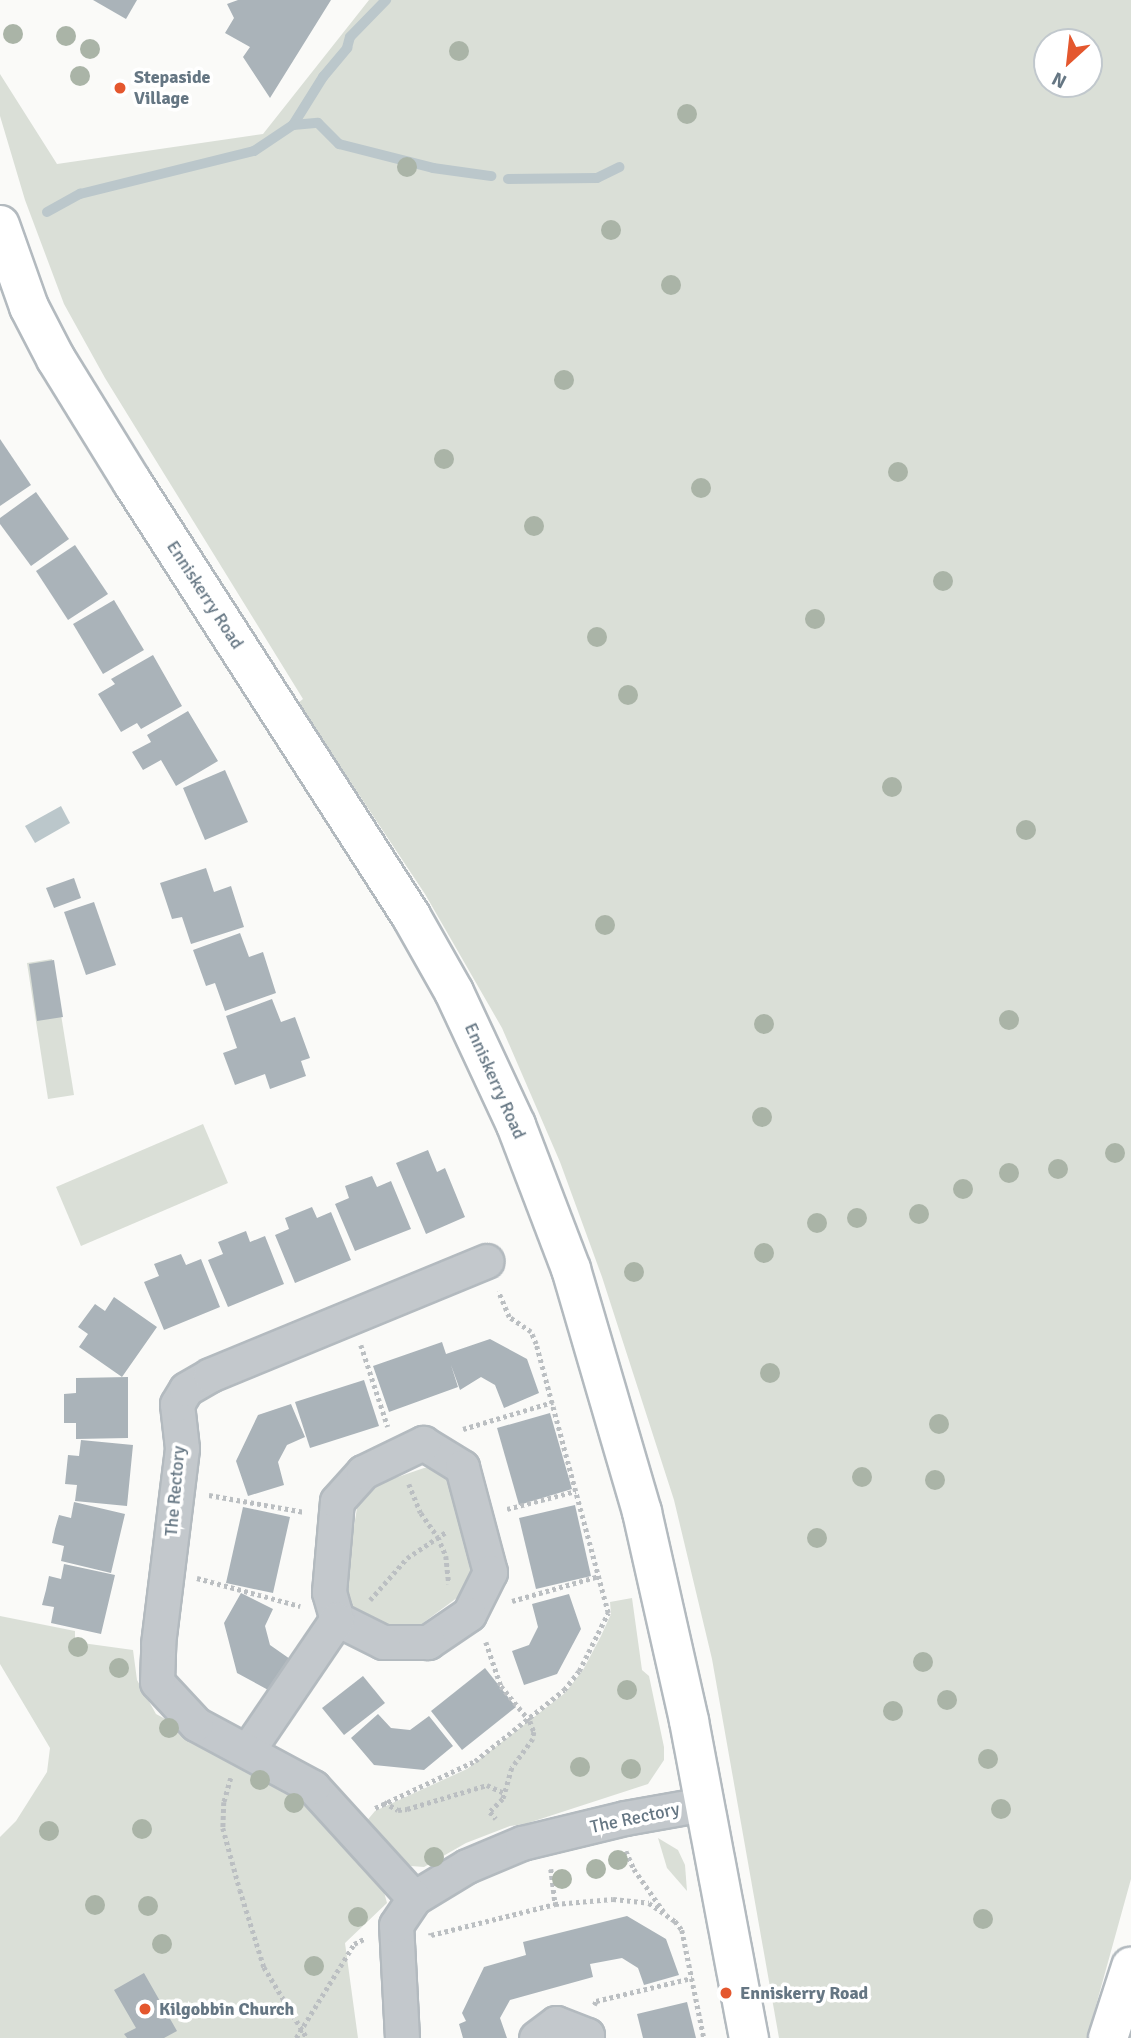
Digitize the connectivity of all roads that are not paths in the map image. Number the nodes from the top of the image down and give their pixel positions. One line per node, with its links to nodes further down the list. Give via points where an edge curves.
1 (0, 225): 5 (main road, Enniskerry Road, via 29,307 74,390 411,916 486,1058 546,1201 598,1354 663,1602)
2 (486, 1261): 4 (street, The Rectory, via 210,1375 186,1389 177,1404 182,1448 158,1644 158,1682 196,1724)
3 (341, 1620): 3 (street, via 329,1591 337,1501 363,1472 423,1443 463,1467 490,1572 474,1603 428,1642 383,1642); 4 (street)
4 (248, 1751): 6 (street, The Rectory, via 313,1787)
5 (704, 1804): 6 (street, The Rectory, via 522,1843 467,1866); 11 (main road, Enniskerry Road)
6 (410, 1906): 9 (street)
7 (1131, 1967): 12 (main road)
8 (583, 2035): 10 (street, via 556,2024)
9 (402, 2038)
10 (536, 2038)
11 (749, 2038)
12 (1108, 2038)

